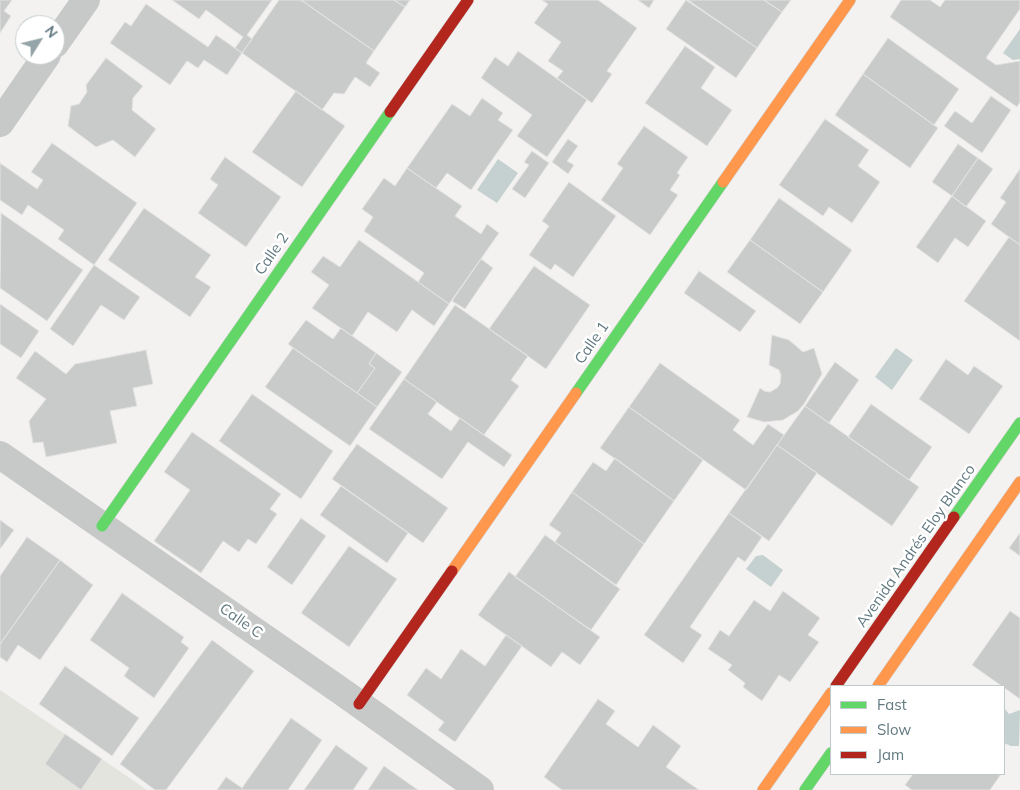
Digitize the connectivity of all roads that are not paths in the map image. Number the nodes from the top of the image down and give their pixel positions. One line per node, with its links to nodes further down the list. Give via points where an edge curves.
1 (86, 0): 4 (street)
2 (468, 0): 10 (street, Calle 2)
3 (850, 0): 14 (street, Calle 1)
4 (65, 30)
5 (40, 65): 6 (street)
6 (0, 124)
7 (1020, 423): 11 (street, Avenida Andrés Eloy Blanco)
8 (0, 455): 10 (street, Calle C)
9 (1020, 482): 12 (street)
10 (102, 526): 14 (street, Calle C)
11 (837, 685)
12 (879, 685)
13 (830, 694): 17 (street)
14 (359, 704): 16 (street, Calle C)
15 (830, 753): 18 (street)
16 (480, 790)
17 (763, 790)
18 (805, 790)

